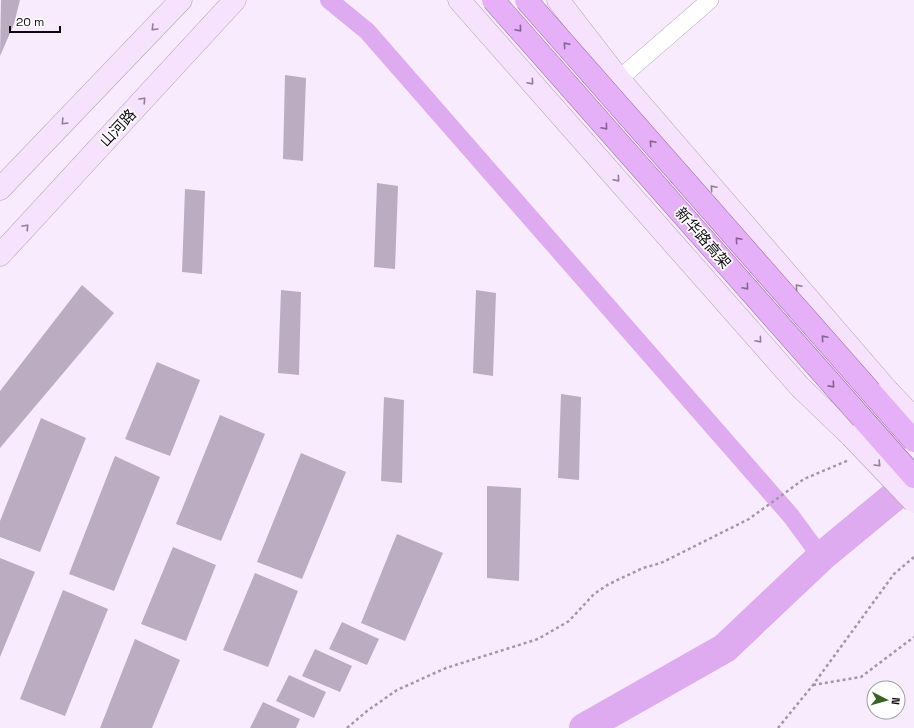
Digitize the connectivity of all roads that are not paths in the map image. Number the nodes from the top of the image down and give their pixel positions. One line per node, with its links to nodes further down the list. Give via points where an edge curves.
1 (181, 0): 9 (main road, one-way to 9)
2 (235, 0): 10 (main road, 山河路, one-way to 2)
3 (459, 0): 14 (main road, one-way to 14, bridge, via 800,387)
4 (493, 0): 13 (highway, 新华路高架, one-way to 13, bridge)
5 (526, 0): 12 (highway, 新华路高架, one-way to 5, bridge)
6 (558, 0): 8 (main road)
7 (710, 0): 8 (street)
8 (619, 79): 11 (main road, one-way to 8, bridge)
9 (0, 189)
10 (0, 255)
11 (914, 418)
12 (914, 441)
13 (914, 477)
14 (914, 502)

